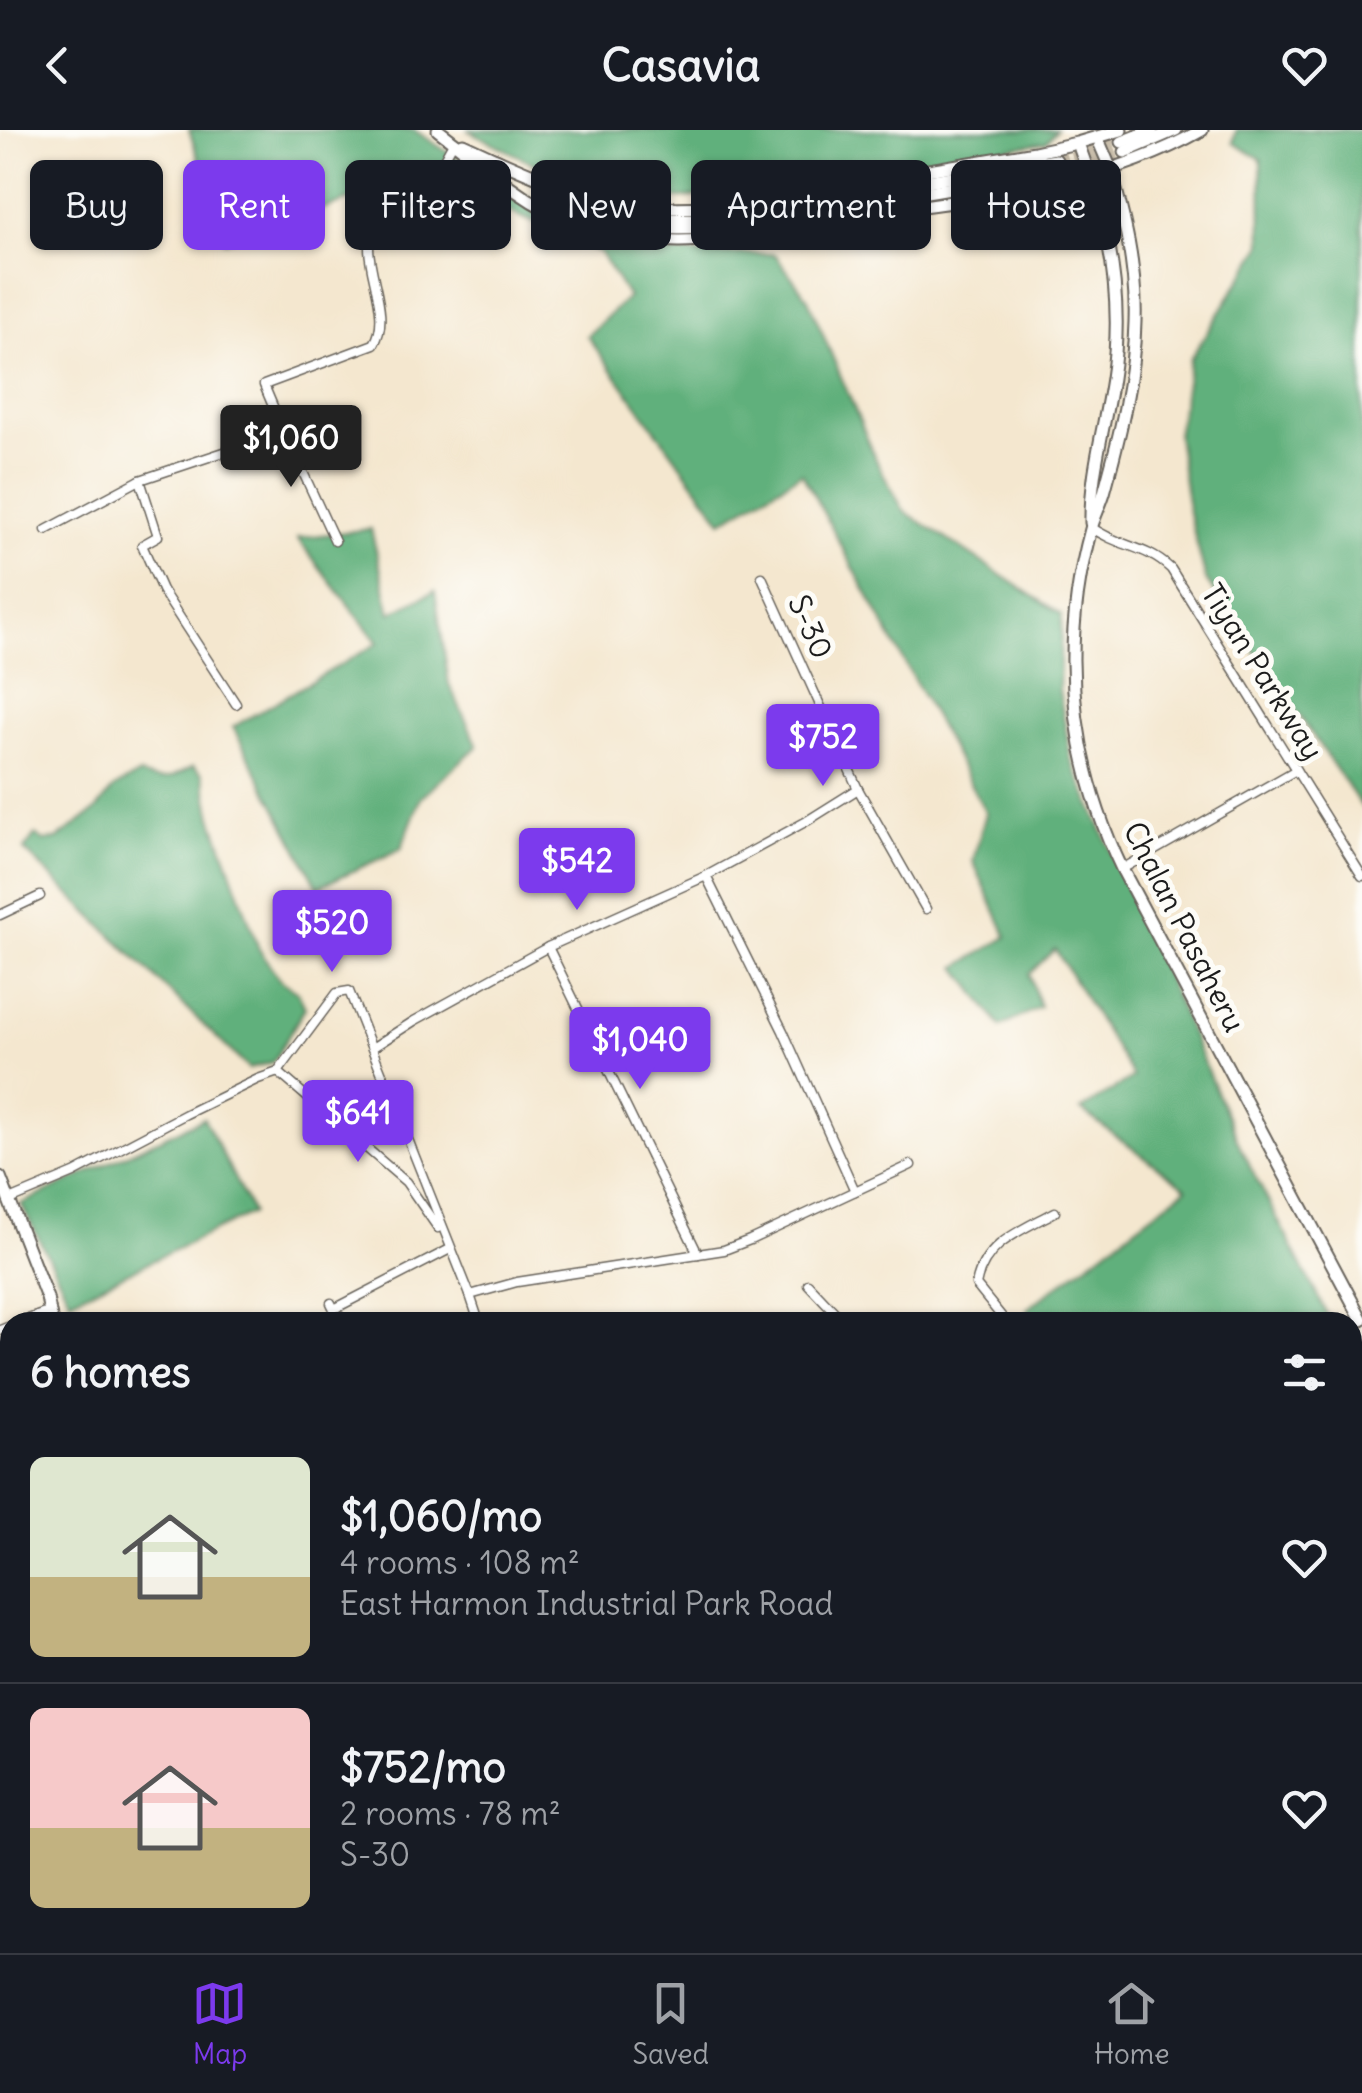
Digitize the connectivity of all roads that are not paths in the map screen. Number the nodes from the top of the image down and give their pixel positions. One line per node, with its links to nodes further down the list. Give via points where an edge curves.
1 (438, 130): 7 (main road)
2 (1071, 130): 9 (main road, Chalan Pasaheru)
3 (1152, 130): 8 (main road)
4 (1176, 130): 8 (main road)
5 (1202, 130): 12 (main road)
6 (1098, 137): 8 (main road); 9 (main road)
7 (454, 140): 10 (main road); 20 (street, via 432,201 372,228 378,339 264,385)
8 (1123, 141)
9 (1078, 146): 11 (main road, Chalan Pasaheru, bridge); 13 (main road, via 675,209 598,198)
10 (486, 160)
11 (1084, 160)
12 (1121, 165)
13 (511, 171)
14 (511, 172): 15 (main road, via 594,208 673,220)
15 (951, 181)
16 (511, 183): 17 (main road, via 528,201 568,220 610,234 677,241)
17 (951, 200)
18 (1121, 213): 22 (main road, Chalan Pasaheru, via 1135,324 1126,403)
19 (1109, 250): 22 (main road, Chalan Pasaheru, via 1113,374)
20 (280, 423): 21 (street, via 236,448); 24 (street)
21 (140, 480): 23 (street); 26 (street, via 158,536 142,546 162,590)
22 (1091, 528): 27 (street, Tiyan Parkway, via 1171,569); 29 (main road, Chalan Pasaheru, via 1075,622 1073,694 1089,787)
23 (46, 530)
24 (335, 541)
25 (762, 577): 28 (street, S-30)
26 (236, 704)
27 (1296, 770): 29 (street); 31 (street, Tiyan Parkway)
28 (858, 790): 30 (street); 33 (street, S-30)
29 (1122, 869): 52 (main road, Chalan Pasaheru)
30 (706, 876): 35 (street); 40 (street)
31 (1362, 876)
32 (40, 896): 34 (street)
33 (926, 909)
34 (0, 915)
35 (548, 947): 36 (street); 44 (street)
36 (372, 1048): 37 (street, via 349,990 337,993); 43 (street)
37 (278, 1072): 41 (street); 43 (street, via 406,1182)
38 (911, 1165): 40 (street)
39 (0, 1178): 41 (main road)
40 (855, 1191): 44 (street, via 750,1240)
41 (10, 1200): 48 (main road)
42 (1055, 1212): 51 (street, via 1004,1240 980,1266 976,1285)
43 (451, 1250): 46 (street); 47 (street, via 334,1309)
44 (698, 1254): 46 (street)
45 (808, 1284): 50 (street)
46 (470, 1295): 49 (street)
47 (332, 1303)
48 (49, 1312)
49 (476, 1312)
50 (835, 1312)
51 (998, 1312)
52 (1358, 1312)

